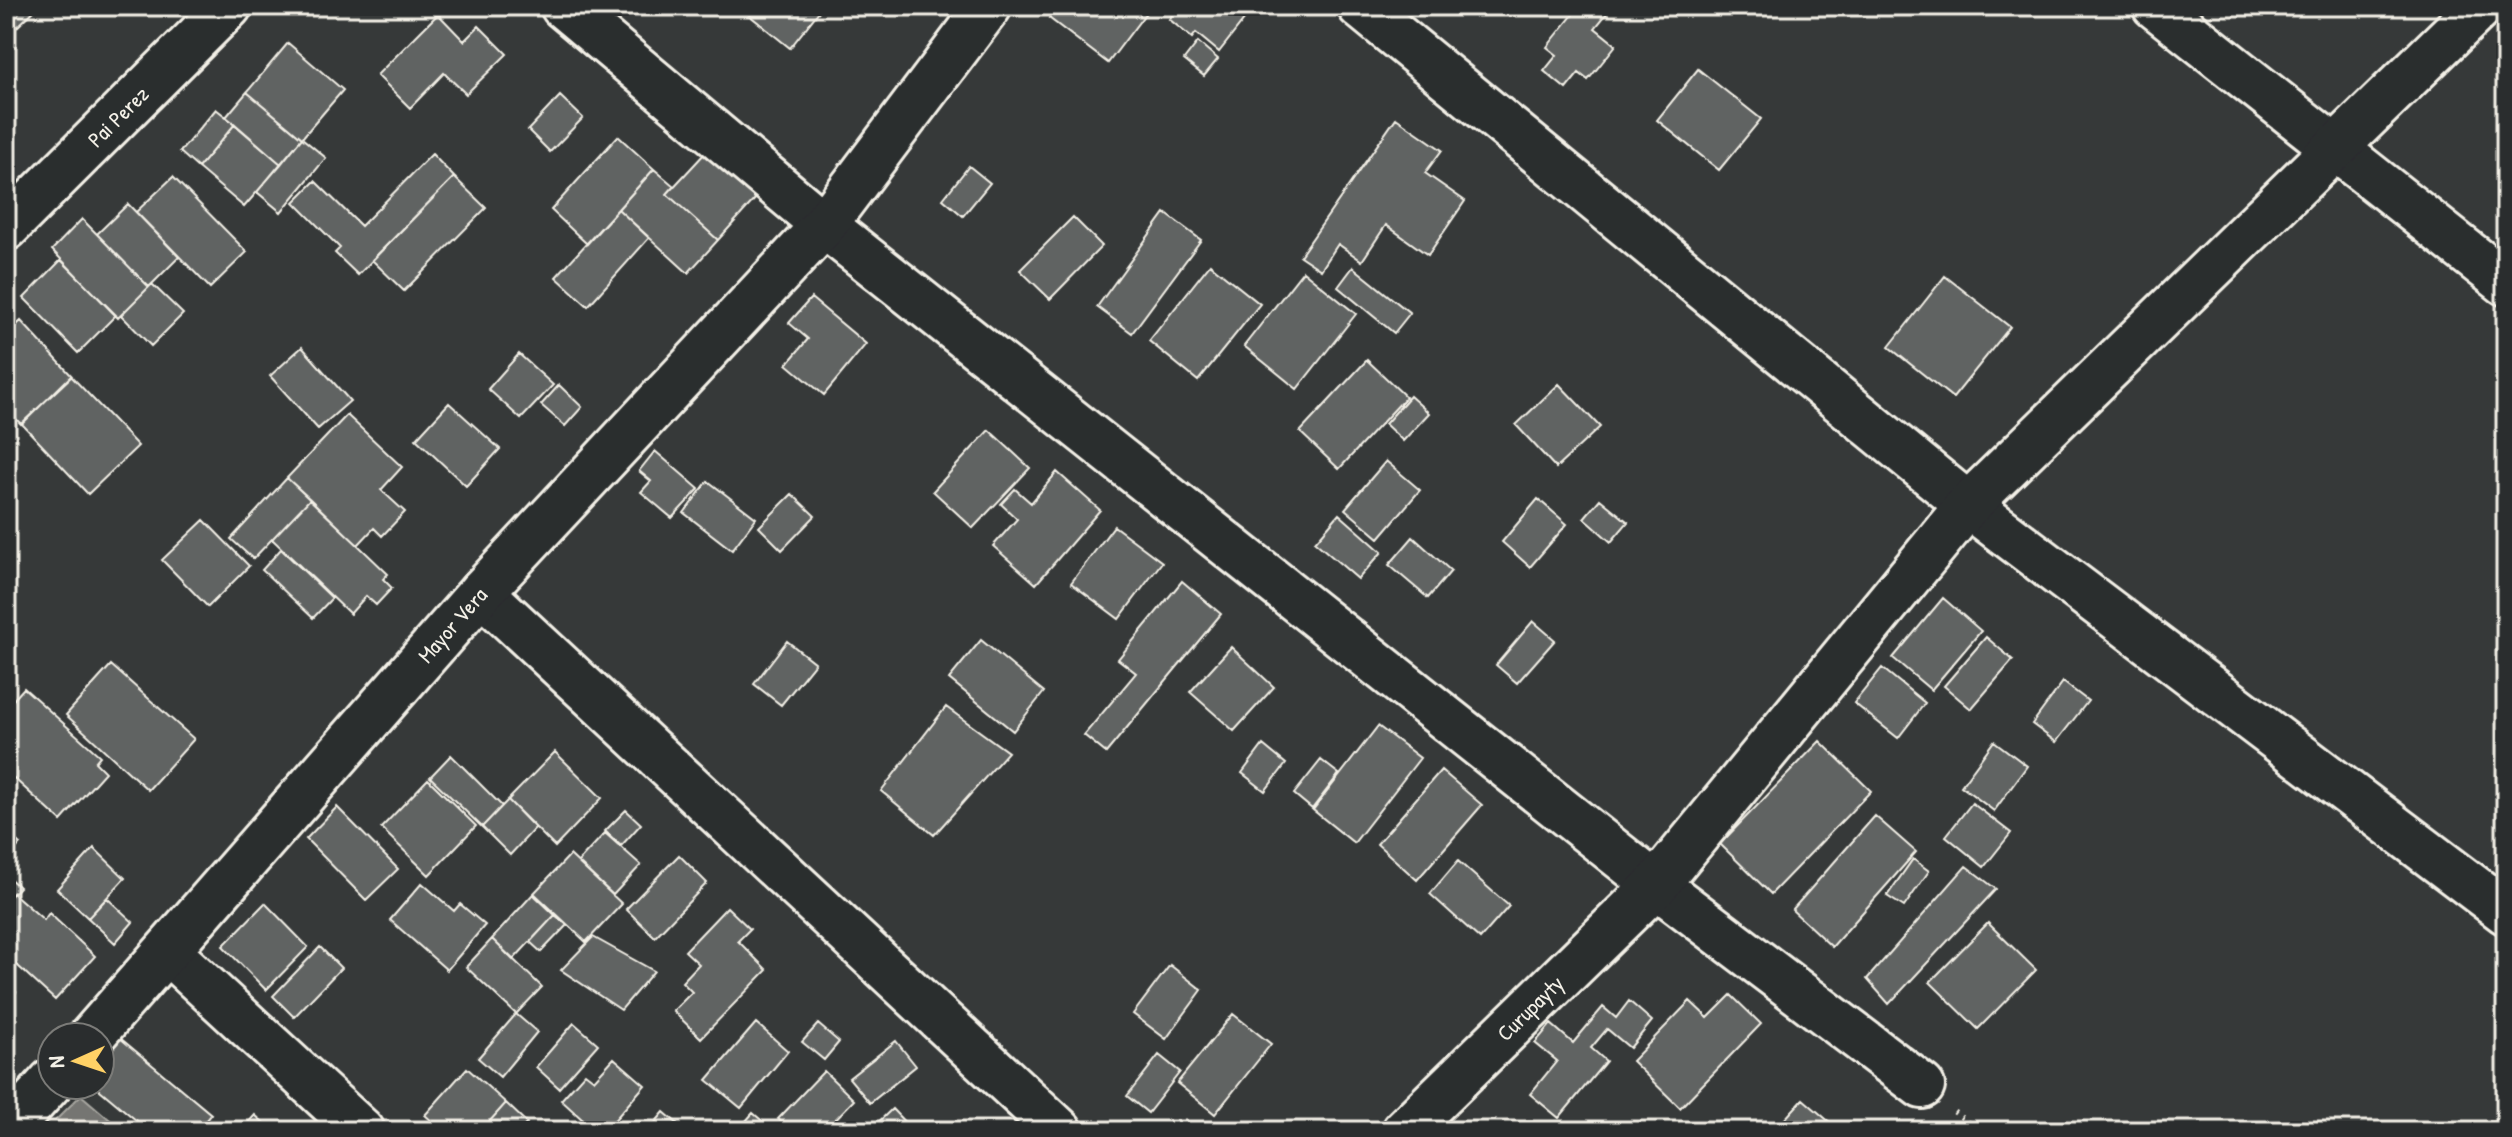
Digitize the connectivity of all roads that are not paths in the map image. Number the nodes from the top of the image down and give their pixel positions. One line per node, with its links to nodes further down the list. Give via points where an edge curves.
1 (229, 6): 9 (street, Pai Perez)
2 (563, 6): 8 (street)
3 (989, 6): 8 (street, Mayor Vera)
4 (1360, 6): 11 (street)
5 (2155, 6): 7 (street)
6 (2481, 6): 7 (street, Curupayty)
7 (2335, 149): 10 (street); 11 (street, Curupayty)
8 (824, 225): 12 (street, Mayor Vera); 13 (street)
9 (6, 228)
10 (2506, 283)
11 (1968, 505): 13 (street, Curupayty); 14 (street)
12 (481, 592): 15 (street, Mayor Vera); 19 (street)
13 (1656, 885): 17 (street); 20 (street, Curupayty)
14 (2506, 912)
15 (168, 952): 16 (street, Mayor Vera); 18 (street)
16 (105, 1021)
17 (1922, 1086)
18 (362, 1131)
19 (1060, 1131)
20 (1404, 1131)

